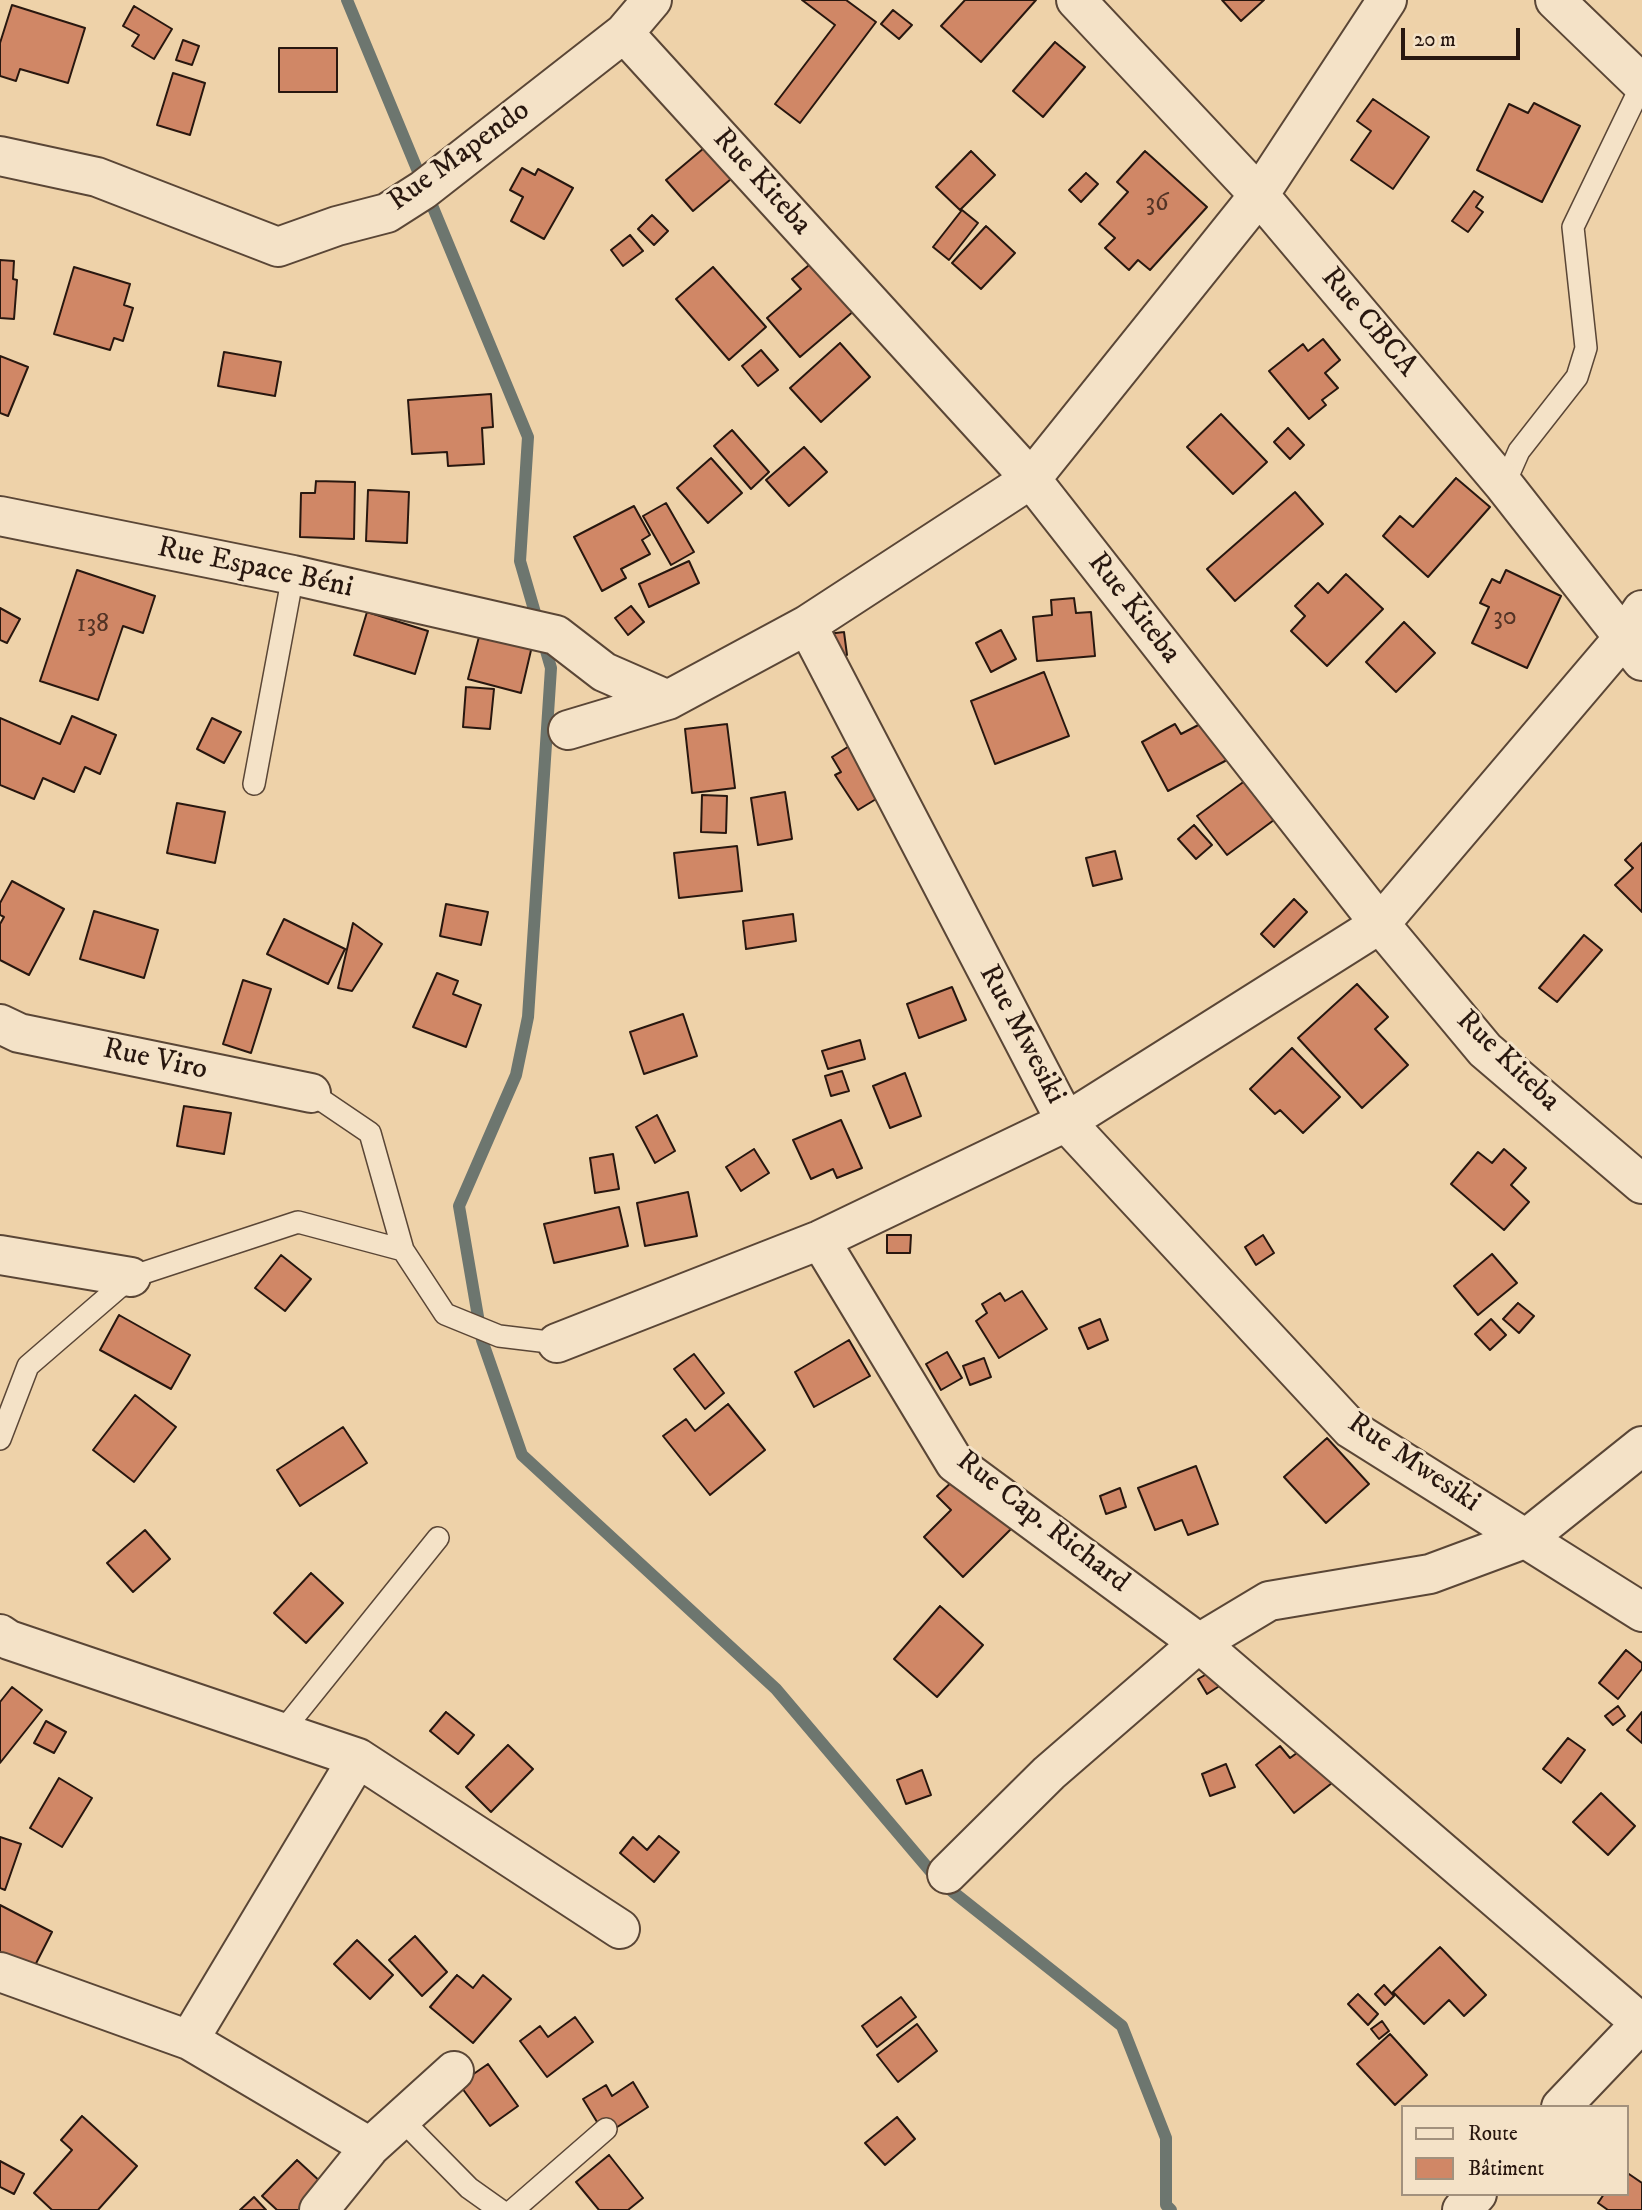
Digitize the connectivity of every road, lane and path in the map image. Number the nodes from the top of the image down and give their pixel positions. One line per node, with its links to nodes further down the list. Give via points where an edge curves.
1 (652, 0): 5 (street, Rue Mapendo)
2 (1076, 0): 8 (street, Rue CBCA)
3 (1387, 0): 8 (street)
4 (1555, 0): 6 (street)
5 (624, 33): 7 (street, Rue Mapendo, via 387,213 278,247 97,177); 9 (street, Rue Kiteba)
6 (1642, 84): 10 (lane, via 1573,228 1586,348 1577,377 1519,451)
7 (0, 156)
8 (1259, 195): 9 (street); 10 (street, Rue CBCA)
9 (1031, 479): 13 (street); 18 (street, Rue Kiteba)
10 (1504, 485): 14 (street, Rue CBCA)
11 (0, 516): 12 (street, Rue Espace Béni)
12 (293, 575): 15 (street, Rue Espace Béni, via 556,635 604,672); 17 (lane)
13 (807, 625): 15 (street); 21 (street, Rue Mwesiki)
14 (1636, 636): 18 (street)
15 (668, 700): 16 (street)
16 (568, 730)
17 (254, 784)
18 (1380, 924): 21 (street); 22 (street, Rue Kiteba, via 1485,1050)
19 (0, 1024): 20 (street, Rue Viro, via 19,1033)
20 (311, 1093): 24 (lane, via 370,1133)
21 (1066, 1122): 23 (street); 31 (street, Rue Mwesiki, via 1351,1429)
22 (1642, 1184)
23 (820, 1240): 27 (street); 34 (street, Rue Cap. Richard, via 955,1463)
24 (402, 1250): 26 (lane, via 298,1222); 27 (lane, via 445,1314 499,1336)
25 (0, 1255): 26 (street)
26 (131, 1277): 28 (lane, via 28,1366)
27 (557, 1343)
28 (0, 1439)
29 (1642, 1446): 31 (street)
30 (438, 1538): 35 (lane)
31 (1527, 1538): 32 (street, Rue Mwesiki); 34 (street, via 1430,1574 1269,1601)
32 (1642, 1612)
33 (0, 1634): 35 (street)
34 (1199, 1643): 37 (street, via 1049,1773); 40 (street, Rue Cap. Richard)
35 (281, 1733): 36 (street)
36 (358, 1758): 38 (street); 41 (street)
37 (947, 1874)
38 (620, 1930)
39 (0, 1972): 41 (street)
40 (1642, 2023): 43 (street)
41 (189, 2040): 46 (street)
42 (454, 2071): 44 (street)
43 (1563, 2105)
44 (403, 2121): 46 (street); 49 (lane, via 469,2188)
45 (606, 2129): 50 (lane)
46 (370, 2147): 48 (street)
47 (1475, 2196): 51 (street)
48 (319, 2210)
49 (500, 2210)
50 (513, 2210)
51 (1462, 2210)

